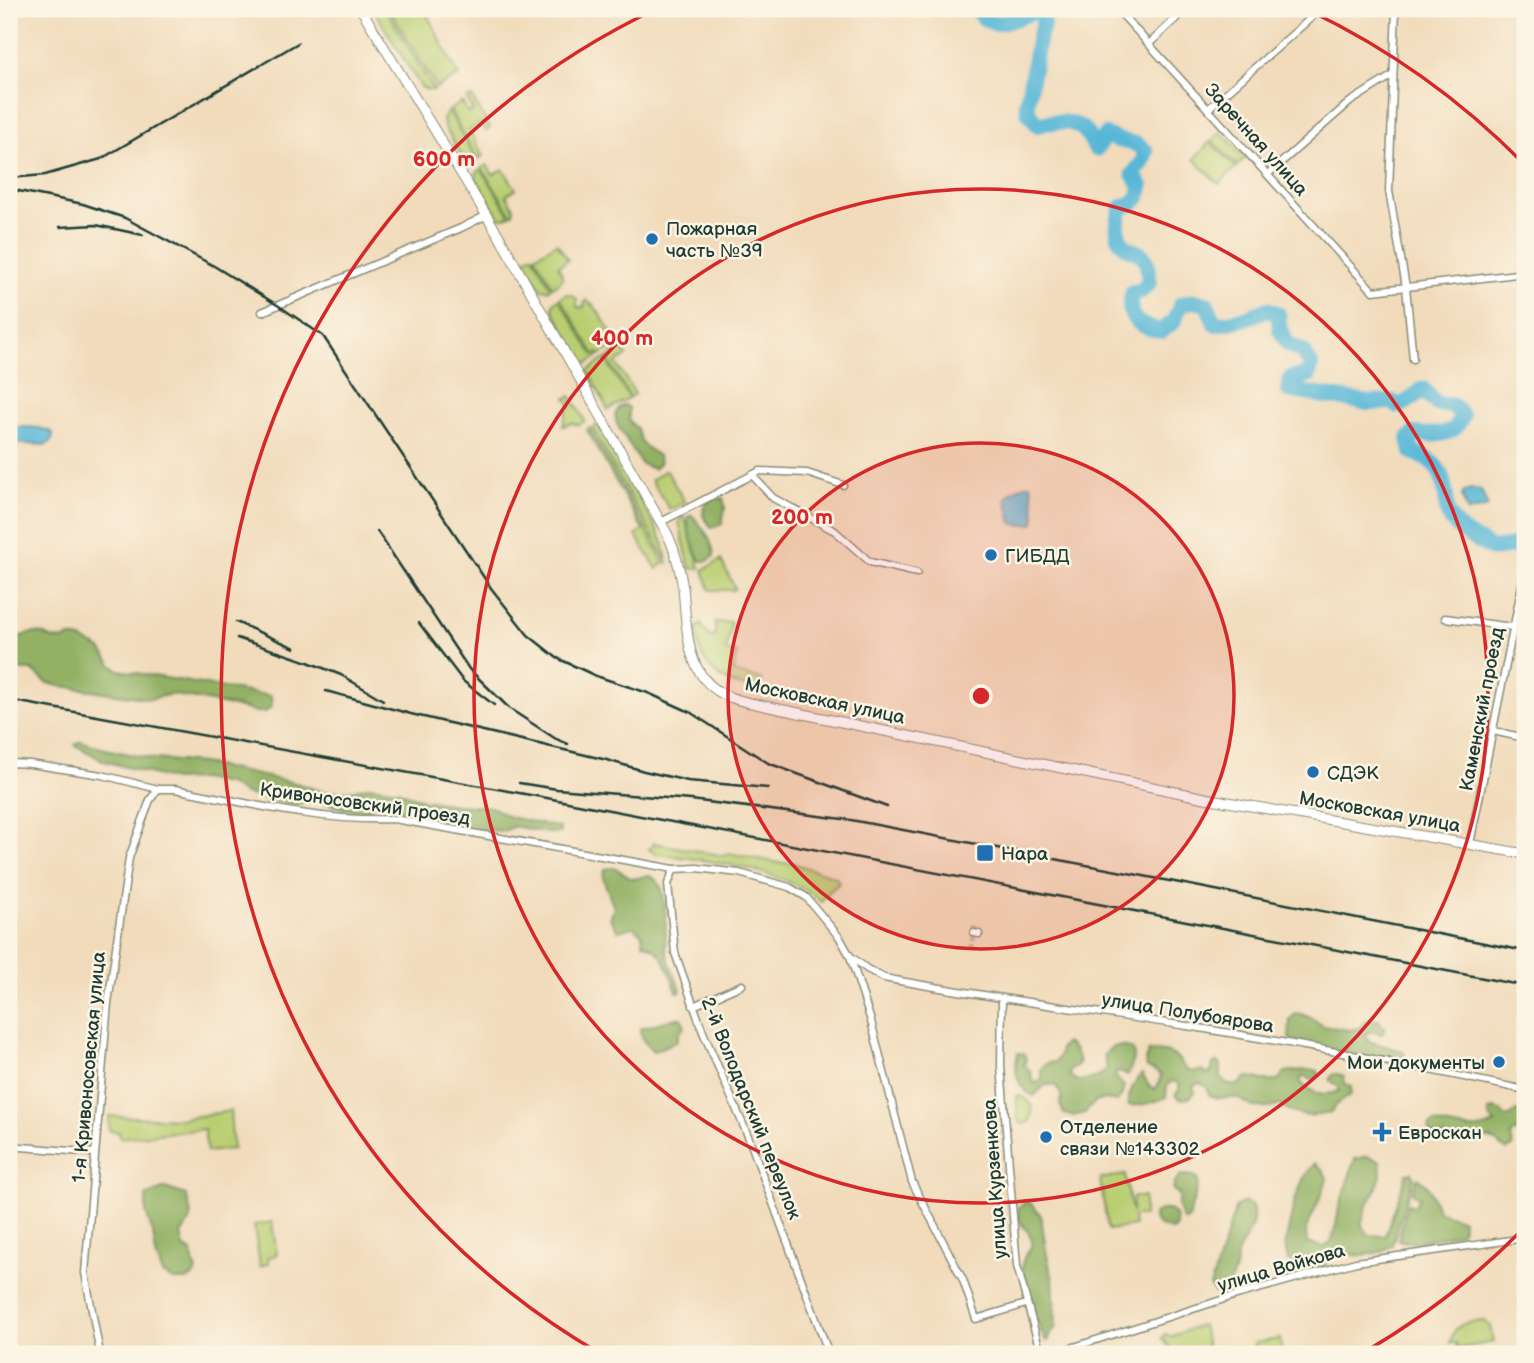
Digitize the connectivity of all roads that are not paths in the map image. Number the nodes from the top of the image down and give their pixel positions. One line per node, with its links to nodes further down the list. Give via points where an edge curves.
1 (361, 9): 10 (main road, Московская улица)
2 (1117, 9): 6 (street, Заречная улица)
3 (1186, 9): 6 (street)
4 (1321, 9): 8 (street)
5 (1396, 9): 7 (street)
6 (1149, 44): 8 (street, Заречная улица)
7 (1394, 75): 9 (street, via 1350,102); 12 (street, via 1389,191)
8 (1208, 108): 9 (street, Заречная улица)
9 (1268, 174): 12 (street, Заречная улица, via 1373,291)
10 (486, 215): 13 (street); 17 (main road, Московская улица)
11 (1525, 273): 12 (street)
12 (1406, 287): 14 (street)
13 (262, 312)
14 (1413, 359)
15 (752, 475): 16 (street, via 760,471 807,473); 17 (street); 18 (street, via 773,498 835,531 870,562)
16 (842, 485)
17 (661, 522): 26 (main road, Московская улица, via 679,563 694,661 706,681 727,696 1193,795)
18 (917, 573)
19 (1522, 580): 21 (street, Каменский проезд)
20 (1445, 618): 21 (street)
21 (1512, 627): 22 (street, Каменский проезд)
22 (1493, 731): 23 (street); 26 (street, Каменский проезд)
23 (1525, 738)
24 (10, 763): 25 (street, Кривоносовский проезд, via 102,775)
25 (158, 789): 28 (street, Кривоносовский проезд, via 329,817 394,819); 35 (street, 1-я Кривоносовская улица, via 129,858 107,1003)
26 (1470, 844): 27 (main road, Московская улица)
27 (1525, 854)
28 (674, 869): 29 (street, Кривоносовский проезд, via 739,873 789,887 806,897); 32 (street, 2-й Володарский переулок, via 668,884 675,953)
29 (850, 956): 31 (street, улица Полубоярова, via 884,978); 37 (street, via 912,1182 962,1280 976,1319)
30 (742, 985): 32 (street)
31 (1002, 999): 33 (street, улица Полубоярова, via 1189,1027); 37 (street, улица Курзенкова, via 1001,1066 1017,1266)
32 (693, 1006): 39 (street, 2-й Володарский переулок, via 748,1136)
33 (1525, 1090)
34 (9, 1146): 35 (street)
35 (95, 1153): 38 (street, 1-я Кривоносовская улица, via 85,1273)
36 (1525, 1238): 41 (street, улица Войкова, via 1356,1262)
37 (1027, 1304): 40 (street, улица Курзенкова)
38 (100, 1354)
39 (829, 1354)
40 (1041, 1354)
41 (1052, 1354)

